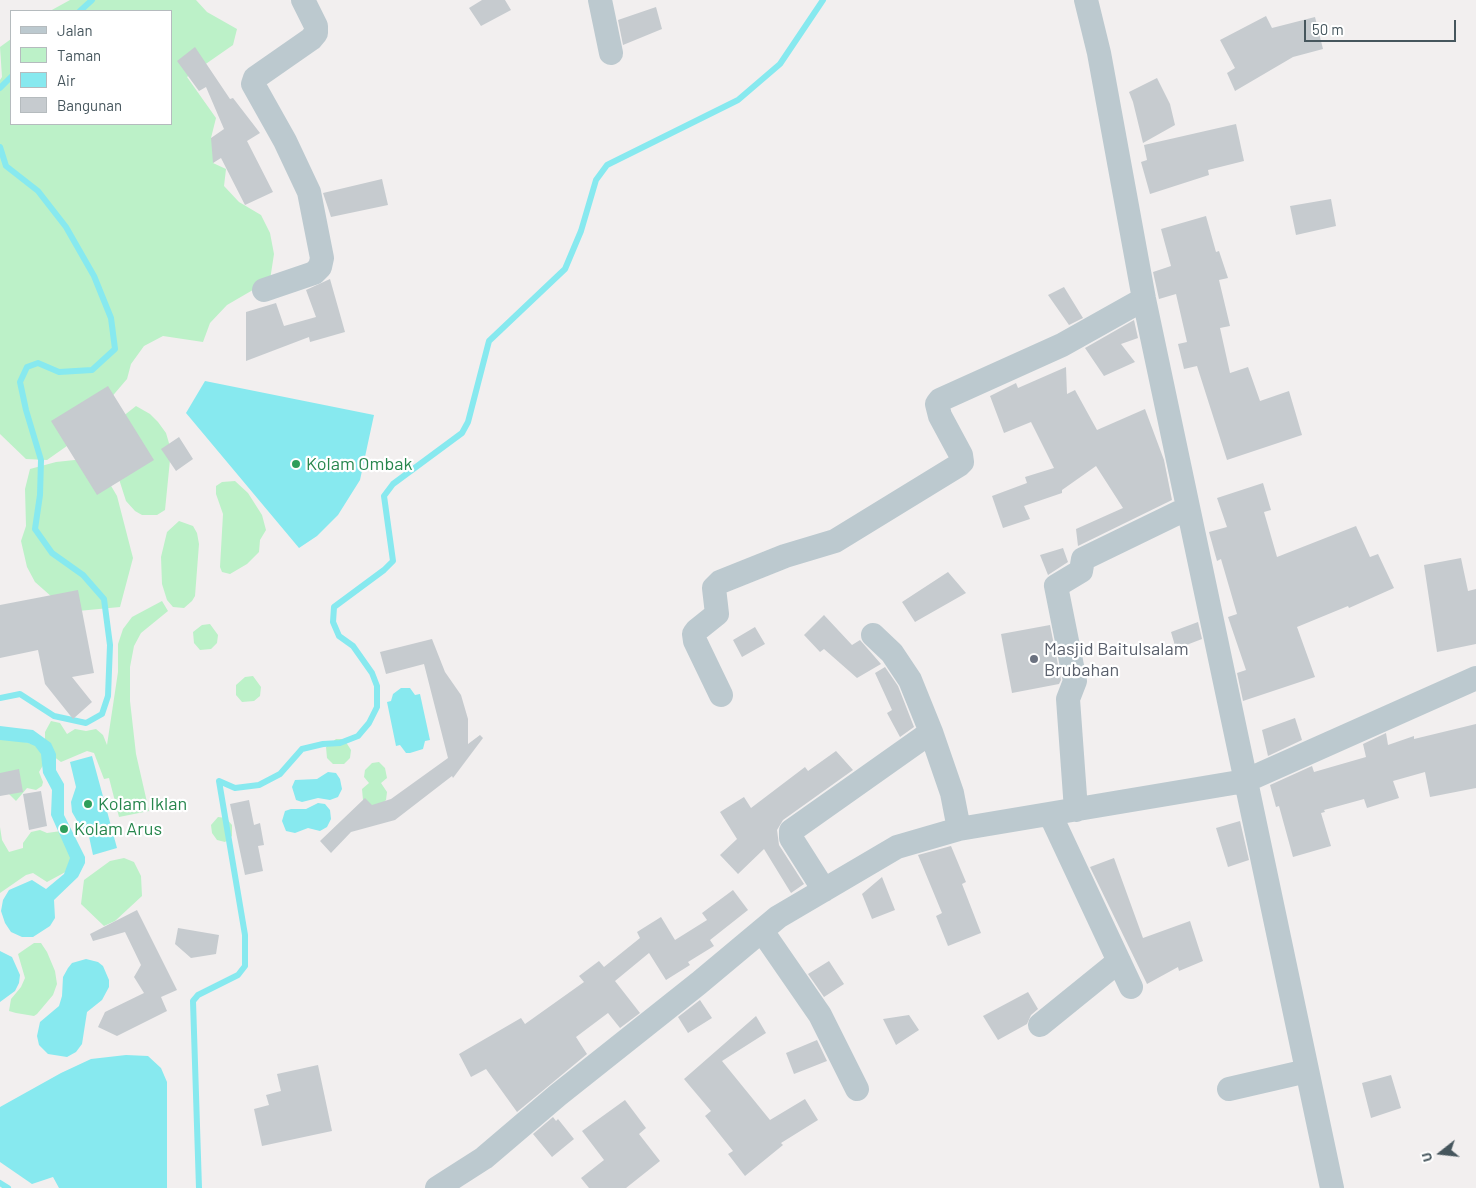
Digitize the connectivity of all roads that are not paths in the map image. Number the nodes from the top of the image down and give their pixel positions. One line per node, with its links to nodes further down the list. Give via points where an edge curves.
1 (303, 0): 5 (street, via 316,26 316,33 255,78 253,84 309,192 322,258 314,273)
2 (600, 0): 4 (street)
3 (1086, 0): 6 (street, via 1099,53)
4 (611, 53)
5 (264, 290)
6 (1144, 300): 7 (street); 10 (street, via 1053,349 940,400 937,404 940,416 962,458 959,465 835,541 785,556 720,582 714,588 717,614 694,634)
7 (1188, 508): 12 (street); 13 (street, via 1083,558 1081,572 1056,586 1075,681 1068,700)
8 (873, 635): 11 (street, via 902,665)
9 (1476, 678): 12 (street)
10 (721, 695)
11 (931, 732): 15 (street, via 952,793); 16 (street, via 791,831 791,838)
12 (1245, 781): 13 (street); 21 (street)
13 (1076, 810): 14 (street)
14 (1050, 814): 15 (street); 18 (street)
15 (960, 829): 16 (street, via 897,847)
16 (824, 890): 17 (street, via 778,917)
17 (762, 931): 22 (street, via 820,1015); 24 (street, via 558,1094 484,1158)
18 (1119, 961): 19 (street); 20 (street)
19 (1131, 987)
20 (1040, 1025)
21 (1307, 1072): 23 (street); 25 (street)
22 (857, 1089)
23 (1230, 1089)
24 (437, 1188)
25 (1332, 1188)

